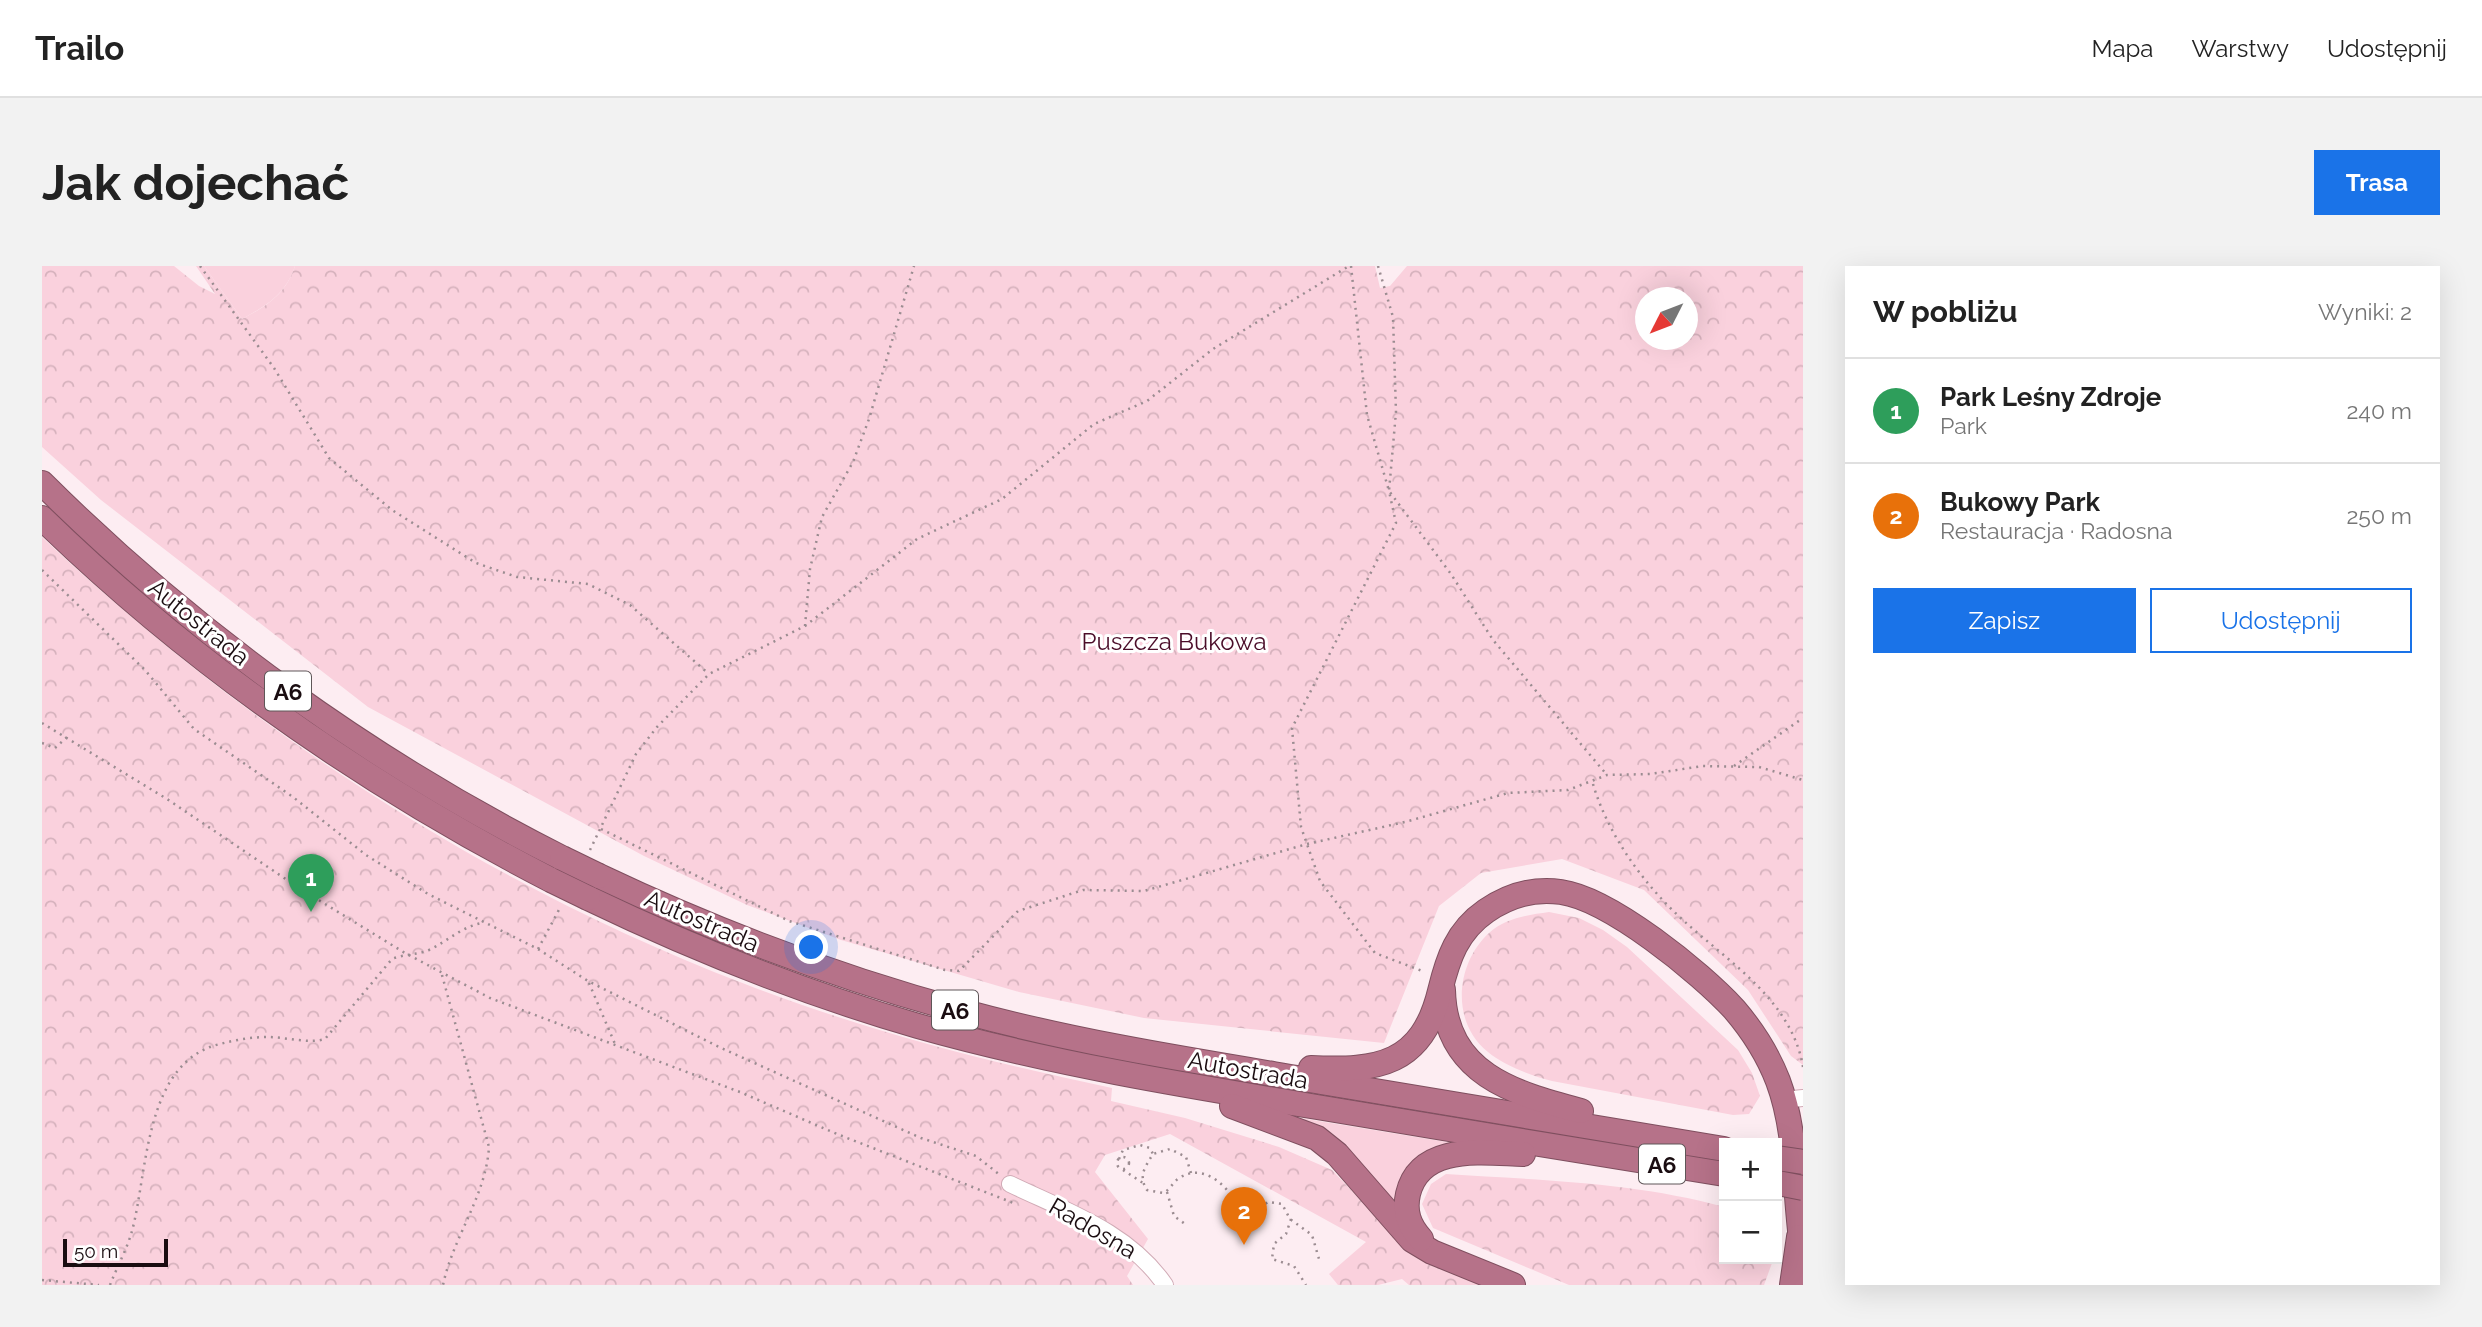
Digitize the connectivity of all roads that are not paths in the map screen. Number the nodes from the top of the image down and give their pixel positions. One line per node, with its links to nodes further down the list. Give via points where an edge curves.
1 (42, 483): 4 (highway, Autostrada / A6, bridge, via 176,604 294,695 418,778 562,858 731,934 895,992 1040,1031)
2 (42, 518): 5 (highway, Autostrada / A6, bridge, via 191,649 292,724 438,819 551,880 729,961 870,1011)
3 (1443, 979): 4 (highway, via 1418,1039 1407,1052 1387,1063 1349,1069); 6 (highway, via 1450,954 1464,931 1493,906 1542,891 1582,897 1622,919 1728,1003); 7 (highway, via 1447,1018 1458,1045 1500,1085)
4 (1223, 1066): 7 (highway, Autostrada / A6)
5 (1112, 1072): 8 (highway, Autostrada / A6); 16 (highway, via 1253,1112 1317,1138 1337,1154 1401,1230)
6 (1793, 1099): 15 (highway)
7 (1719, 1148)
8 (1600, 1154): 11 (highway, Autostrada / A6); 16 (highway, via 1465,1153 1430,1161 1414,1177 1406,1211 1414,1231)
9 (1782, 1159): 10 (highway, bridge)
10 (1803, 1162)
11 (1719, 1173)
12 (1010, 1184): 17 (street, Radosna, via 1125,1241 1146,1259)
13 (1782, 1184): 14 (highway, bridge)
14 (1803, 1188)
15 (1801, 1243): 19 (highway)
16 (1440, 1255): 18 (highway)
17 (1164, 1285)
18 (1513, 1285)
19 (1792, 1285)

